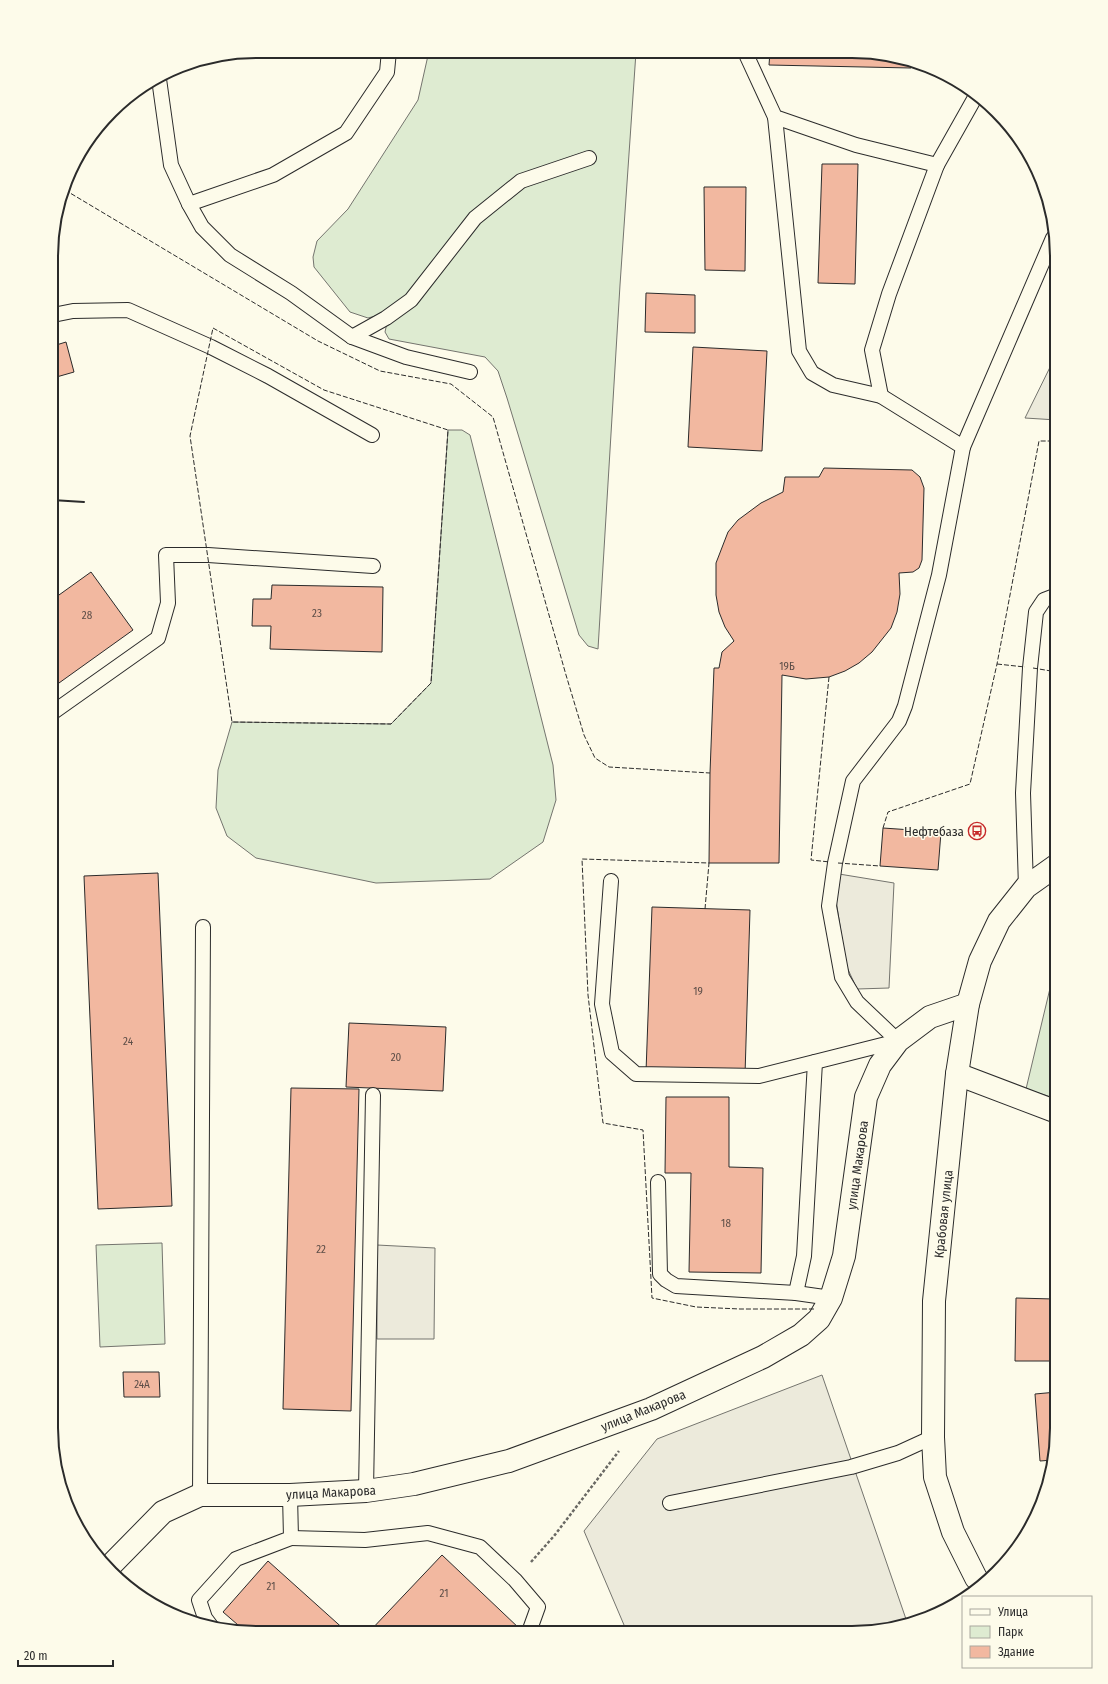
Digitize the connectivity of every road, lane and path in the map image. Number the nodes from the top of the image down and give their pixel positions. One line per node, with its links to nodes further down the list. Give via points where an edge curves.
1 (389, 58): 8 (lane, via 388,72 346,133 273,175)
2 (748, 58): 5 (lane)
3 (160, 83): 8 (lane, via 172,165)
4 (974, 100): 7 (lane)
5 (775, 117): 7 (lane, via 856,145); 13 (lane, via 799,351 812,373 833,385)
6 (589, 158): 11 (lane, via 521,181 475,218 411,300)
7 (938, 164): 13 (lane, via 889,294 872,350)
8 (189, 204): 11 (lane, via 202,226 230,255 291,293)
9 (1050, 245): 15 (lane)
10 (58, 314): 14 (lane, via 73,311 128,310 268,376)
11 (352, 337): 12 (lane, via 406,357)
12 (470, 372)
13 (881, 396): 15 (lane)
14 (372, 435)
15 (963, 447): 24 (lane, via 939,575 905,706 899,721 853,781 835,863 829,906 842,977 857,1002)
16 (373, 566): 18 (lane, via 208,555 166,555 168,603 158,638)
17 (1050, 598): 21 (lane, via 1044,600 1036,612 1030,668 1024,792)
18 (58, 709)
19 (1050, 870): 21 (street, Крабовая улица)
20 (610, 881): 25 (lane, via 602,1004 612,1053 636,1074 758,1076)
21 (1026, 887): 23 (street, Крабовая улица, via 999,922 980,961)
22 (203, 927): 35 (lane)
23 (968, 1004): 24 (street, улица Макарова, via 930,1017); 26 (street, Крабовая улица)
24 (898, 1041): 25 (lane); 31 (street, улица Макарова, via 880,1065 866,1097 844,1256)
25 (815, 1062): 30 (lane, via 804,1256)
26 (957, 1074): 28 (street); 32 (street, Крабовая улица, via 934,1301)
27 (373, 1095): 34 (lane)
28 (1050, 1109)
29 (658, 1182): 30 (lane, via 660,1274 666,1280 676,1286)
30 (796, 1293): 31 (lane)
31 (831, 1298): 34 (street, улица Макарова, via 820,1319 801,1335 763,1357 651,1409 509,1461 414,1484)
32 (933, 1437): 37 (lane, via 898,1453 851,1467); 41 (street, Крабовая улица, via 936,1477 953,1532)
33 (622, 1447): 40 (path, via 554,1536)
34 (366, 1491): 36 (street, улица Макарова)
35 (200, 1495): 36 (street, улица Макарова); 39 (street, улица Макарова, via 163,1512)
36 (290, 1495): 38 (lane)
37 (670, 1503)
38 (291, 1538): 40 (lane, via 365,1540 428,1533 480,1547); 42 (lane, via 236,1560 199,1600)
39 (112, 1564)
40 (515, 1580): 43 (lane, via 538,1607)
41 (978, 1580)
42 (206, 1619)
43 (531, 1626)

